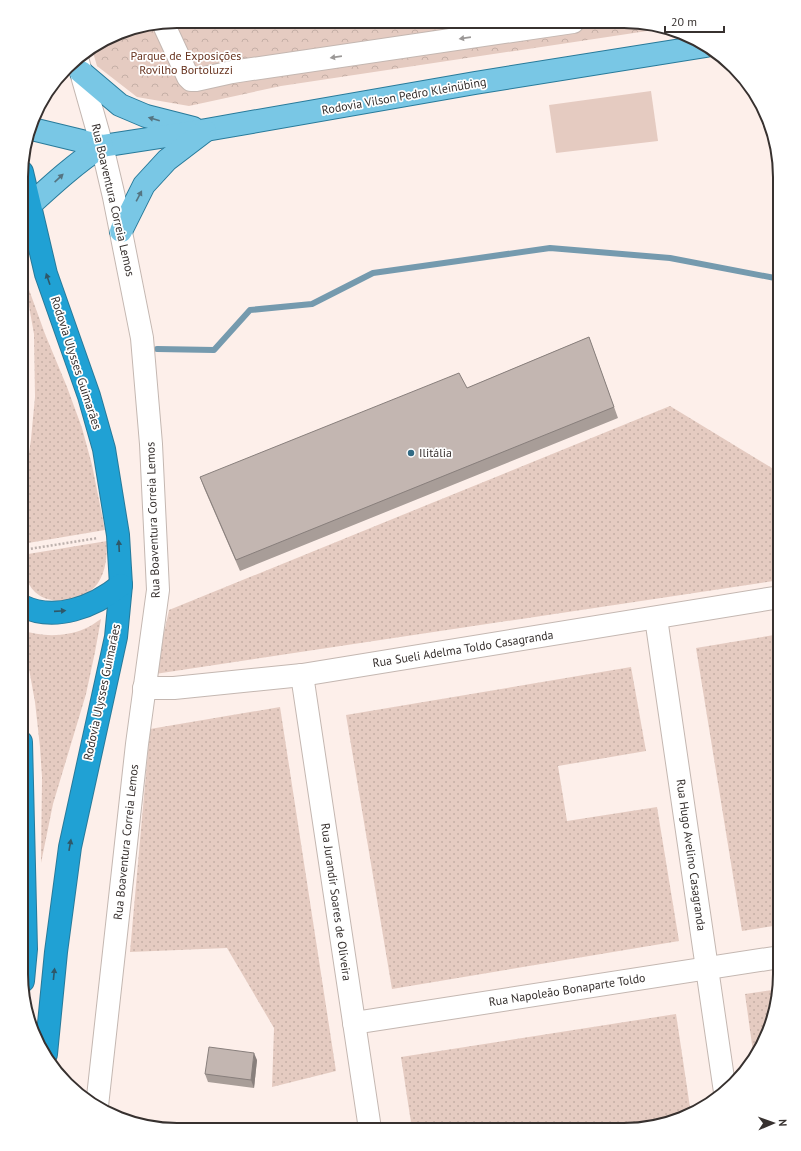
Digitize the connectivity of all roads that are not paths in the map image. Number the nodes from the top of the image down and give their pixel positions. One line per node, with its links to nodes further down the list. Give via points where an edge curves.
1 (165, 28): 2 (street, one-way to 1, via 232,72 196,80 188,77)
2 (532, 28)
3 (697, 47): 6 (main road, Rodovia Vilson Pedro Kleinübing)
4 (79, 65): 6 (main road, one-way to 4, via 146,116 120,105); 7 (street, Rua Boaventura Correia Lemos)
5 (36, 130): 7 (main road, Rodovia Vilson Pedro Kleinübing)
6 (206, 130): 7 (main road, Rodovia Vilson Pedro Kleinübing); 10 (main road, one-way to 6, via 144,185 167,160)
7 (102, 146): 9 (main road, Rodovia Vilson Pedro Kleinübing, one-way to 7, via 83,158); 10 (street, Rua Boaventura Correia Lemos)
8 (28, 197): 9 (highway, Rodovia Ulysses Guimarães)
9 (30, 205): 11 (highway, Rodovia Ulysses Guimarães, one-way to 9, via 118,534 104,449 89,396 46,274)
10 (122, 230): 16 (street, Rua Boaventura Correia Lemos, via 142,338 156,530 158,590)
11 (121, 585): 13 (highway, one-way to 11, via 58,612 78,609 109,595); 20 (highway, Rodovia Ulysses Guimarães, one-way to 11, via 70,847 116,636)
12 (773, 598): 14 (street, Rua Sueli Adelma Toldo Casagranda)
13 (28, 608)
14 (656, 618): 15 (street, Rua Sueli Adelma Toldo Casagranda); 18 (street, Rua Hugo Avelino Casagranda)
15 (302, 676): 16 (street, Rua Sueli Adelma Toldo Casagranda, via 174,688); 19 (street, Rua Jurandir Soares de Oliveira)
16 (144, 688): 22 (street, Rua Boaventura Correia Lemos)
17 (773, 958): 18 (street, Rua Napoleão Bonaparte Toldo)
18 (707, 968): 19 (street, Rua Napoleão Bonaparte Toldo); 21 (street, Rua Hugo Avelino Casagranda)
19 (354, 1023): 23 (street, Rua Jurandir Soares de Oliveira)
20 (47, 1046)
21 (724, 1084)
22 (98, 1100)
23 (369, 1123)

